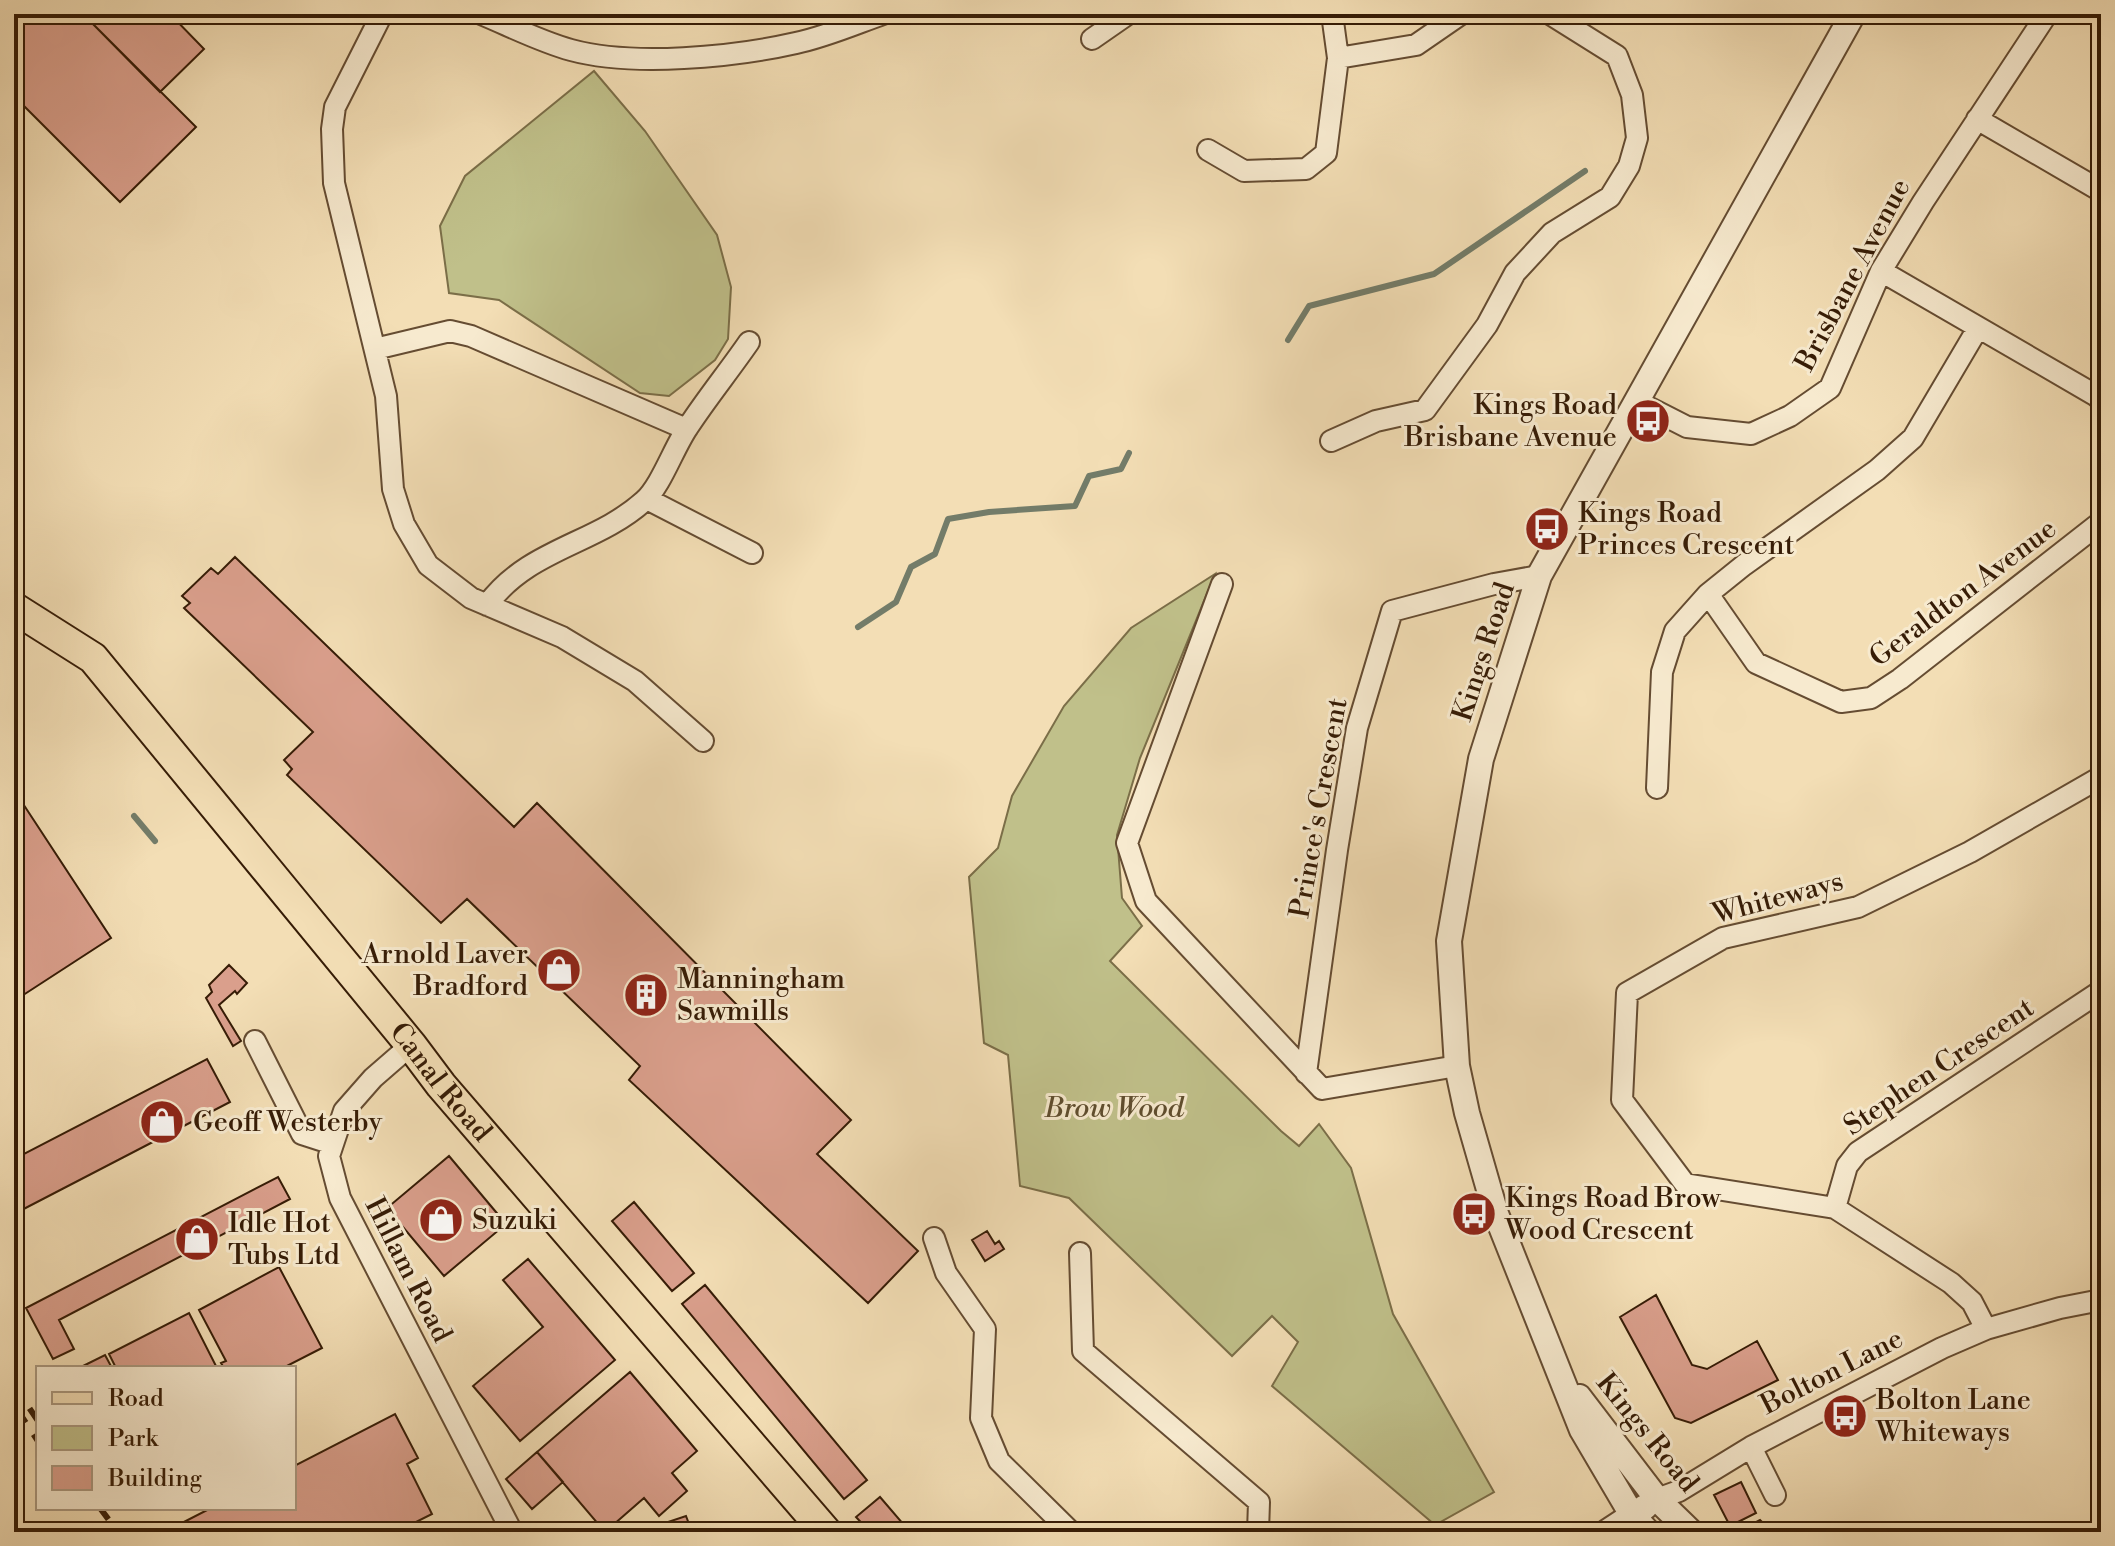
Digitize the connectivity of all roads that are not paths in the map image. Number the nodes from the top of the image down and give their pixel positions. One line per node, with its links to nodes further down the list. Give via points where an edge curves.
1 (382, 14): 18 (street, via 335,107 332,129 334,183)
2 (481, 14): 3 (street, via 572,50 662,58 799,43)
3 (883, 14)
4 (1128, 14): 10 (street)
5 (1332, 14): 11 (street)
6 (1461, 14): 11 (street, via 1416,45)
7 (1550, 14): 22 (street, via 1617,56 1632,95 1637,138 1629,166 1610,197 1552,233 1515,273 1487,325 1425,410 1376,421)
8 (1853, 14): 20 (street, Kings Road)
9 (2047, 14): 12 (street, Brisbane Avenue)
10 (1092, 39)
11 (1338, 58): 13 (street, via 1326,153 1306,169 1244,171)
12 (1977, 119): 14 (street); 15 (street, Brisbane Avenue)
13 (1208, 150)
14 (2101, 191)
15 (1881, 271): 16 (street); 20 (street, Brisbane Avenue, via 1830,388 1790,416 1751,434 1687,427)
16 (1978, 328): 19 (street); 28 (street, via 1913,438)
17 (749, 342): 21 (street)
18 (375, 349): 21 (street, via 450,331 471,336); 29 (street, via 386,396 393,489 404,524 428,565)
19 (2101, 400)
20 (1636, 401): 26 (street, Kings Road)
21 (686, 429): 23 (street)
22 (1331, 441)
23 (647, 499): 25 (street); 29 (street, via 517,572)
24 (2101, 522): 28 (street, Geraldton Avenue, via 1871,698 1841,702 1756,663)
25 (752, 553)
26 (1539, 576): 37 (street, Kings Road, via 1481,759 1449,941); 38 (street, Prince's Crescent, via 1392,611 1357,728)
27 (1222, 584): 38 (street, via 1127,843 1146,901)
28 (1708, 594): 33 (street, via 1675,631 1662,672)
29 (487, 605): 31 (street, via 562,637 635,681)
30 (14, 608): 36 (main road, Canal Road, via 93,658)
31 (703, 741)
32 (2101, 777): 40 (street, Whiteways, via 1970,852 1858,907 1723,938 1627,993 1622,1100 1685,1184)
33 (1657, 788)
34 (2101, 991): 40 (street, Stephen Crescent, via 1858,1152 1847,1166)
35 (255, 1041): 39 (street, via 302,1134)
36 (411, 1045): 39 (street, Hillam Road, via 344,1111); 51 (main road, Canal Road)
37 (1457, 1066): 38 (street, via 1322,1089); 45 (street, Kings Road, via 1496,1214)
38 (1306, 1073)
39 (333, 1144): 50 (street, Hillam Road, via 329,1156 340,1198)
40 (1835, 1208): 44 (street, Whiteways, via 1951,1283 1972,1302)
41 (934, 1238): 52 (street, via 946,1273 985,1329 981,1418 999,1461)
42 (1080, 1253): 53 (street, via 1083,1351 1259,1502)
43 (2101, 1300): 44 (street, Bolton Lane)
44 (1986, 1329): 46 (street, Bolton Lane)
45 (1559, 1369): 48 (street, Kings Road); 49 (street, Kings Road, via 1582,1430)
46 (1751, 1447): 47 (street); 48 (street, Bolton Lane)
47 (1775, 1495)
48 (1657, 1499): 49 (street, Bolton Lane); 55 (street, Kings Road)
49 (1640, 1524): 54 (street, Bolton Lane)
50 (512, 1532)
51 (826, 1532)
52 (1071, 1532)
53 (1258, 1532)
54 (1607, 1532)
55 (1691, 1532)

